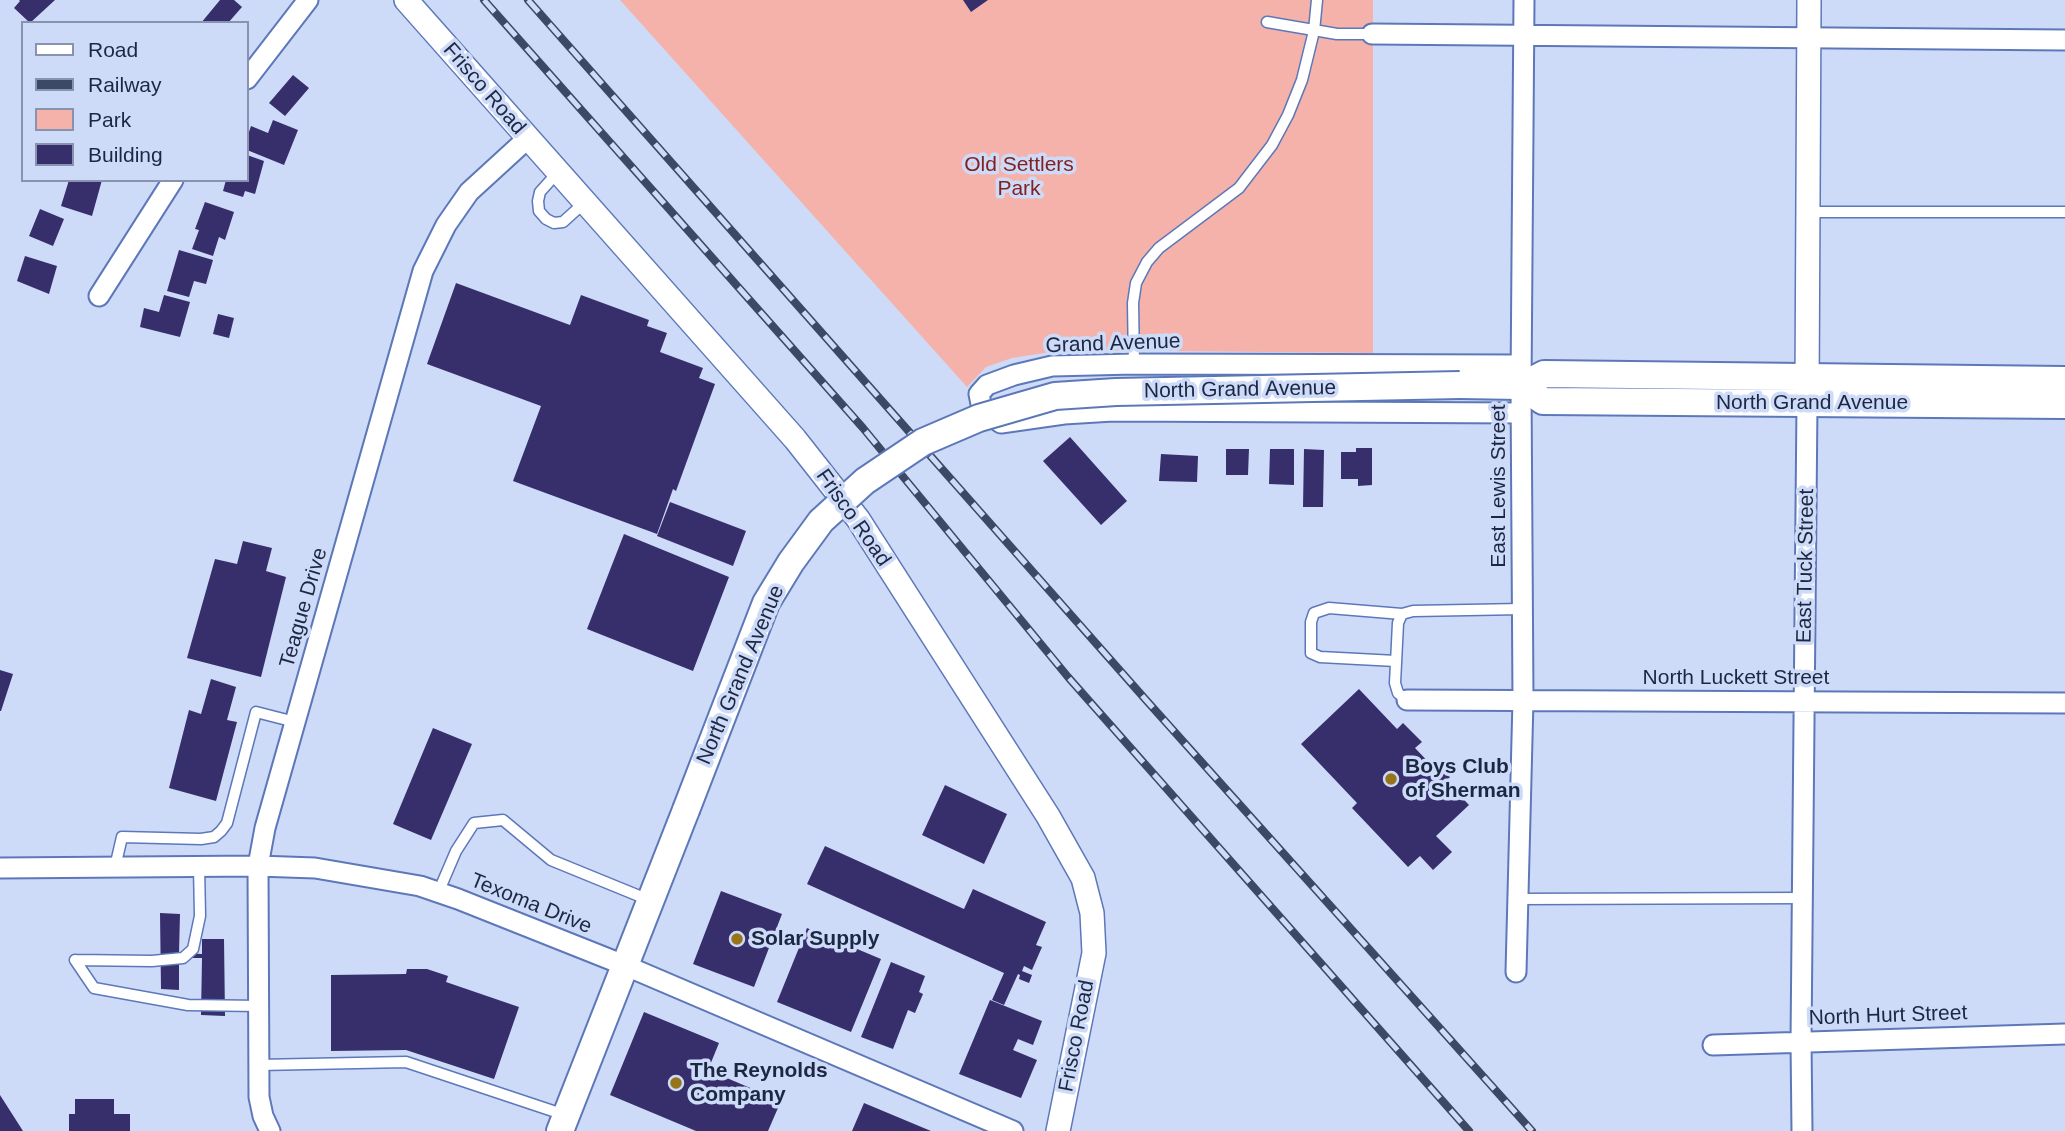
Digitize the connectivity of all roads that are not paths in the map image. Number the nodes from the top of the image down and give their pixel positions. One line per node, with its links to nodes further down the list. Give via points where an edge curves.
1 (308, 0): 12 (street)
2 (406, 0): 13 (street, Frisco Road)
3 (1317, 0): 7 (lane)
4 (1524, 0): 8 (street, East Lewis Street)
5 (1809, 0): 10 (street, East Tuck Street)
6 (1267, 22): 7 (lane)
7 (1314, 31): 9 (lane); 20 (lane, via 1293,103 1255,170 1147,262 1136,283 1133,303)
8 (1524, 33): 9 (street); 10 (street); 21 (street, East Lewis Street)
9 (1372, 34)
10 (1808, 39): 11 (street); 17 (street, East Tuck Street)
11 (2065, 40)
12 (248, 78)
13 (528, 138): 14 (street, Frisco Road); 33 (street, Teague Drive, via 469,192 423,271)
14 (558, 172): 16 (street, Frisco Road); 16 (lane, via 540,192 539,211 554,223 563,222)
15 (172, 182): 19 (street)
16 (584, 202): 52 (street, Frisco Road, via 795,439 858,519 1083,878 1092,914 1094,953)
17 (1808, 212): 18 (lane); 23 (street, East Tuck Street)
18 (2065, 212)
19 (99, 296)
20 (1134, 364): 21 (street, Grand Avenue); 25 (street, Grand Avenue, via 1052,366 1014,375 987,385 979,394 982,409 1001,423 1113,411)
21 (1521, 375): 23 (main road, North Grand Avenue, via 1543,401); 25 (street, East Lewis Street); 41 (main road, North Grand Avenue, bridge, via 1460,385 1055,396 979,418 923,442 865,481 821,521 766,603)
22 (2065, 380): 23 (main road, North Grand Avenue)
23 (1807, 391): 24 (main road, North Grand Avenue); 31 (street, East Tuck Street)
24 (2065, 405)
25 (1521, 413): 26 (street, East Lewis Street)
26 (1522, 610): 27 (lane); 30 (street, East Lewis Street)
27 (1402, 614): 28 (lane); 28 (lane, via 1329,608 1314,613 1311,622 1311,653)
28 (1395, 661): 29 (lane, via 1398,693)
29 (1407, 700): 30 (street, North Luckett Street)
30 (1523, 700): 31 (street, North Luckett Street); 40 (street, East Lewis Street)
31 (1804, 701): 32 (street, North Luckett Street); 39 (street, East Tuck Street)
32 (2065, 703)
33 (295, 722): 35 (street, Teague Drive); 36 (lane, via 256,712 227,823 214,837 122,837)
34 (199, 866): 35 (street, Texoma Drive); 36 (street, Texoma Drive); 44 (lane, via 200,916 193,949 183,958 75,960 94,988 188,1004)
35 (258, 866): 38 (street, Texoma Drive, via 356,874); 44 (street, Teague Drive)
36 (115, 867): 37 (street, Texoma Drive)
37 (0, 868)
38 (438, 893): 41 (lane, via 474,823 503,820 551,860); 42 (street, Texoma Drive)
39 (1802, 898): 40 (lane); 46 (street, East Tuck Street)
40 (1518, 899): 43 (street, East Lewis Street)
41 (650, 901): 42 (main road, North Grand Avenue)
42 (624, 965): 49 (main road, North Grand Avenue); 51 (street, Texoma Drive)
43 (1516, 972)
44 (259, 1006): 48 (street, Teague Drive)
45 (2065, 1034): 46 (street, North Hurt Street)
46 (1801, 1041): 47 (street, North Hurt Street); 53 (street, East Tuck Street)
47 (1713, 1045)
48 (259, 1065): 49 (lane, via 406,1062); 50 (street, Teague Drive, via 259,1097)
49 (563, 1123)
50 (270, 1131)
51 (1013, 1131)
52 (1058, 1131)
53 (1802, 1131)

